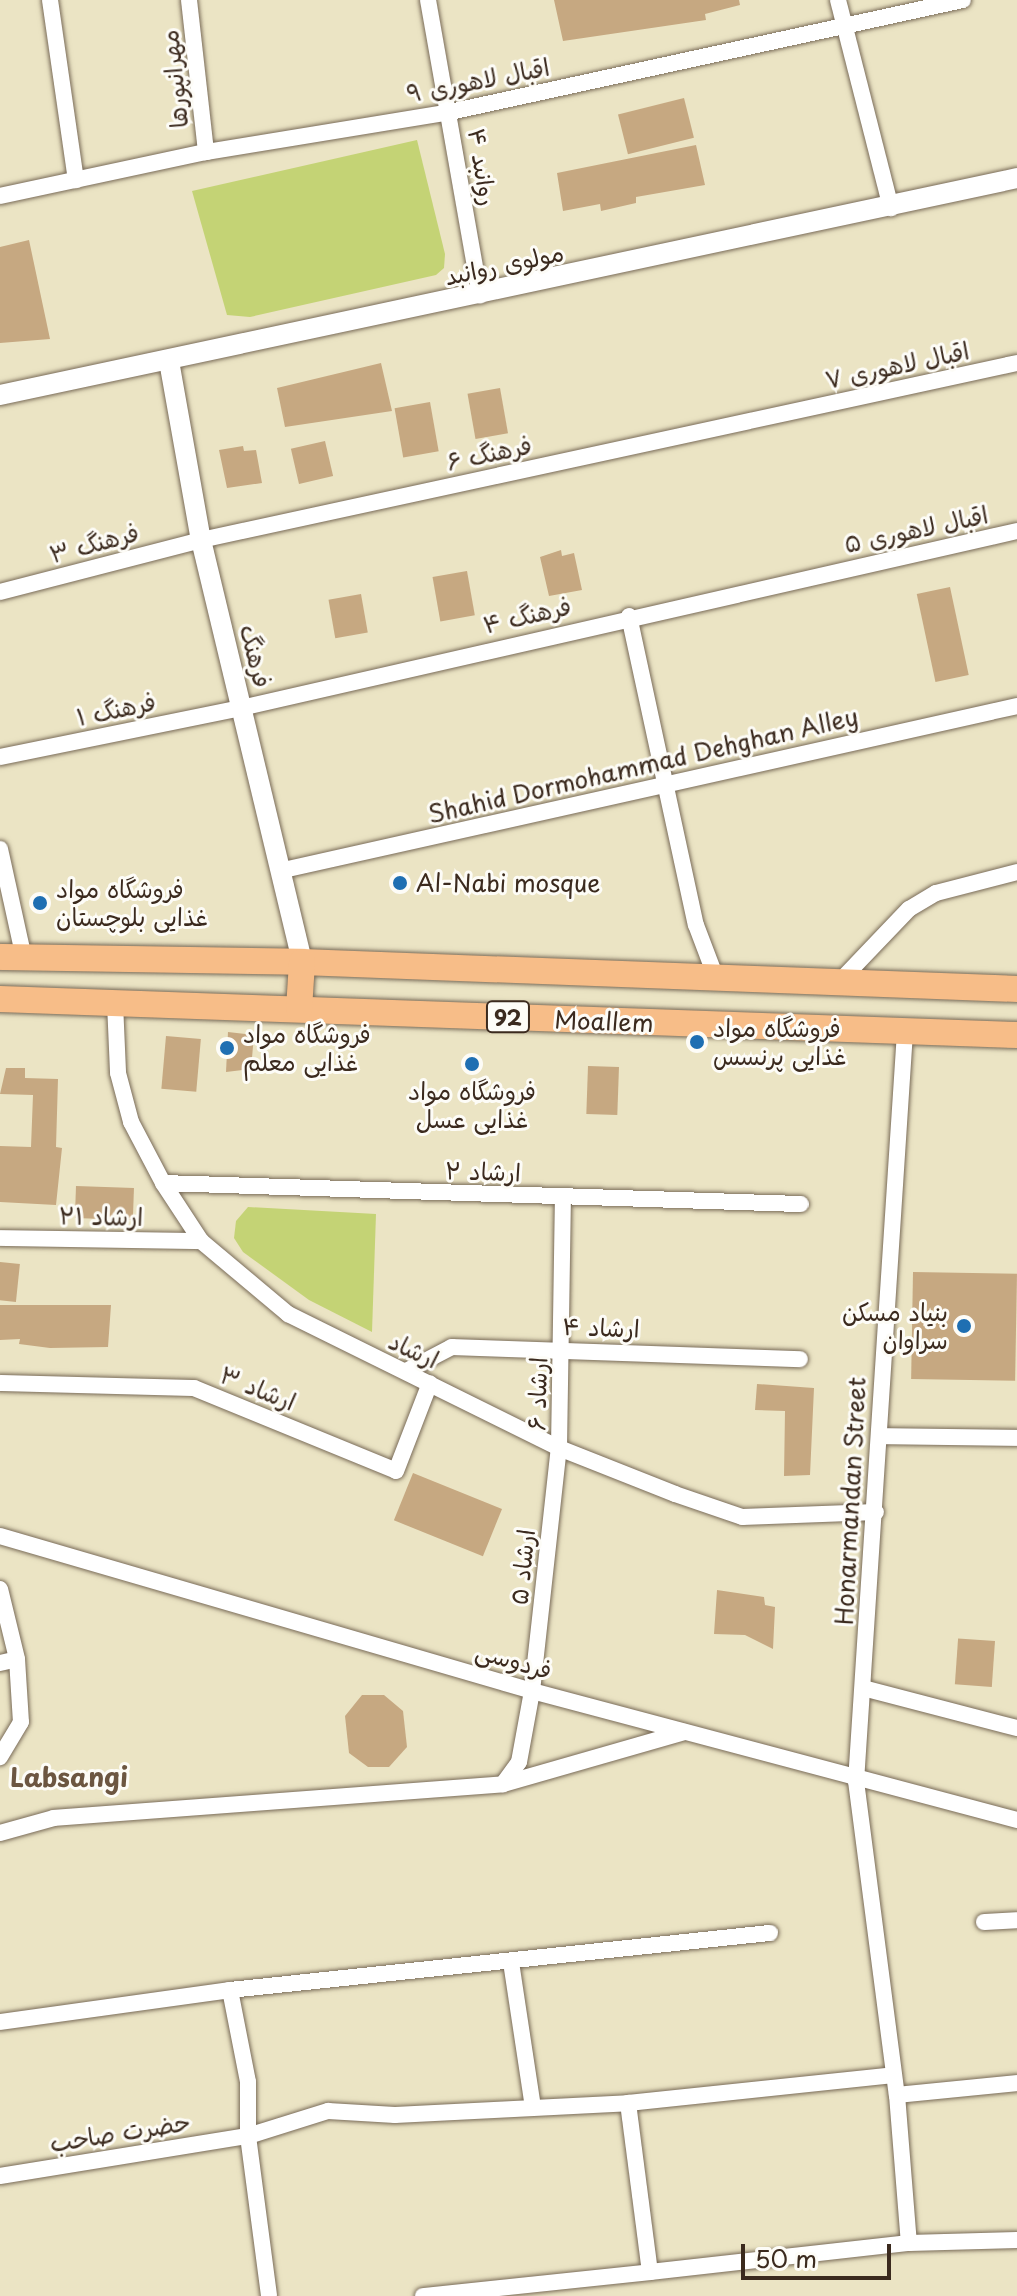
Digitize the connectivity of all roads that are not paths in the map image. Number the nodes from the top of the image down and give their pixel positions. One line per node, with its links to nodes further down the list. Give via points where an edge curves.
1 (50, 0): 10 (street)
2 (189, 0): 8 (street, مهرانپورها)
3 (428, 0): 7 (street, روانبد ۴)
4 (838, 0): 6 (street)
5 (963, 0): 6 (street, اقبال لاهوری ۹)
6 (843, 26): 7 (street, اقبال لاهوری ۹); 12 (street)
7 (450, 112): 8 (street, اقبال لاهوری ۹); 13 (street, روانبد ۴)
8 (206, 152): 10 (street, اقبال لاهوری ۹)
9 (1017, 178): 12 (street, مولوی روانبد)
10 (76, 180): 11 (street, اقبال لاهوری ۹)
11 (0, 196)
12 (891, 208): 13 (street, مولوی روانبد)
13 (480, 295): 14 (street, مولوی روانبد)
14 (169, 361): 16 (street, مولوی روانبد); 19 (street, فرهنگ)
15 (1017, 363): 17 (street, اقبال لاهوری ۷)
16 (0, 395)
17 (787, 413): 19 (street, فرهنگ ۶)
18 (1017, 531): 20 (street, اقبال لاهوری ۵)
19 (201, 540): 21 (street, فرهنگ ۳); 24 (street, فرهنگ)
20 (824, 573): 22 (street, فرهنگ ۴)
21 (0, 592)
22 (629, 616): 24 (street, فرهنگ ۴); 26 (street)
23 (1017, 706): 26 (street, Shahid Dormohammad Dehghan Alley)
24 (241, 708): 25 (street, فرهنگ ۱); 28 (street, فرهنگ)
25 (0, 757)
26 (667, 785): 28 (street, Shahid Dormohammad Dehghan Alley); 32 (street, via 696,925)
27 (0, 849): 30 (street)
28 (279, 871): 31 (street, فرهنگ)
29 (1017, 872): 33 (street, via 936,893 909,909)
30 (12, 958): 31 (main road, Moallem / 92)
31 (302, 962): 32 (main road, Moallem / 92); 37 (main road)
32 (715, 975): 33 (main road, Moallem / 92)
33 (842, 979): 34 (main road, Moallem / 92)
34 (1017, 989)
35 (0, 999): 36 (main road, Moallem / 92)
36 (115, 1003): 37 (main road, Moallem / 92); 40 (street, ارشاد, via 118,1073 131,1122)
37 (299, 1009): 38 (main road, Moallem / 92)
38 (905, 1032): 39 (main road, Moallem / 92); 50 (street, Honarmandan Street)
39 (1017, 1035)
40 (163, 1183): 41 (street, ارشاد ۲); 44 (street, ارشاد)
41 (563, 1198): 42 (street, ارشاد ۲); 45 (street, ارشاد ۶)
42 (801, 1204)
43 (0, 1238): 44 (street, ارشاد ۲۱)
44 (201, 1241): 47 (street, ارشاد, via 288,1314)
45 (562, 1350): 46 (street, ارشاد ۴); 47 (street, ارشاد ۴, via 452,1347); 52 (street, ارشاد ۶)
46 (800, 1359)
47 (406, 1371): 49 (street, ارشاد)
48 (0, 1383): 49 (street, ارشاد ۳, via 194,1388 396,1471)
49 (430, 1383): 52 (street, ارشاد)
50 (879, 1436): 51 (street); 53 (street, Honarmandan Street)
51 (1017, 1438)
52 (559, 1448): 53 (street, ارشاد, via 742,1517); 58 (street, ارشاد ۵)
53 (876, 1512): 57 (street, Honarmandan Street)
54 (0, 1536): 58 (street, فردوسی)
55 (0, 1589): 56 (street)
56 (8, 1661): 61 (street, via 21,1722)
57 (863, 1688): 59 (street); 62 (street, Honarmandan Street)
58 (532, 1691): 60 (street, فردوسی); 63 (street, ارشاد ۵, via 519,1762)
59 (1017, 1728)
60 (684, 1732): 62 (street, فردوسی); 63 (street)
61 (0, 1757)
62 (856, 1781): 64 (street, فردوسی); 72 (street, Honarmandan Street)
63 (503, 1784): 65 (street, via 54,1818)
64 (1017, 1820)
65 (0, 1833)
66 (1017, 1920): 67 (street)
67 (984, 1922)
68 (770, 1933): 69 (street)
69 (511, 1962): 70 (street); 76 (street)
70 (230, 1990): 71 (street); 77 (street, via 248,2082)
71 (0, 2022)
72 (894, 2075): 74 (street, Honarmandan Street); 75 (street, حضرت صاحب)
73 (1017, 2083): 74 (street)
74 (897, 2095): 80 (street, Honarmandan Street)
75 (628, 2103): 76 (street, حضرت صاحب); 81 (street)
76 (533, 2107): 77 (street, حضرت صاحب, via 395,2115 328,2111)
77 (248, 2136): 78 (street, حضرت صاحب); 82 (street)
78 (0, 2176)
79 (1017, 2240): 80 (street)
80 (909, 2243): 81 (street)
81 (650, 2272): 83 (street)
82 (269, 2296)
83 (423, 2296)

